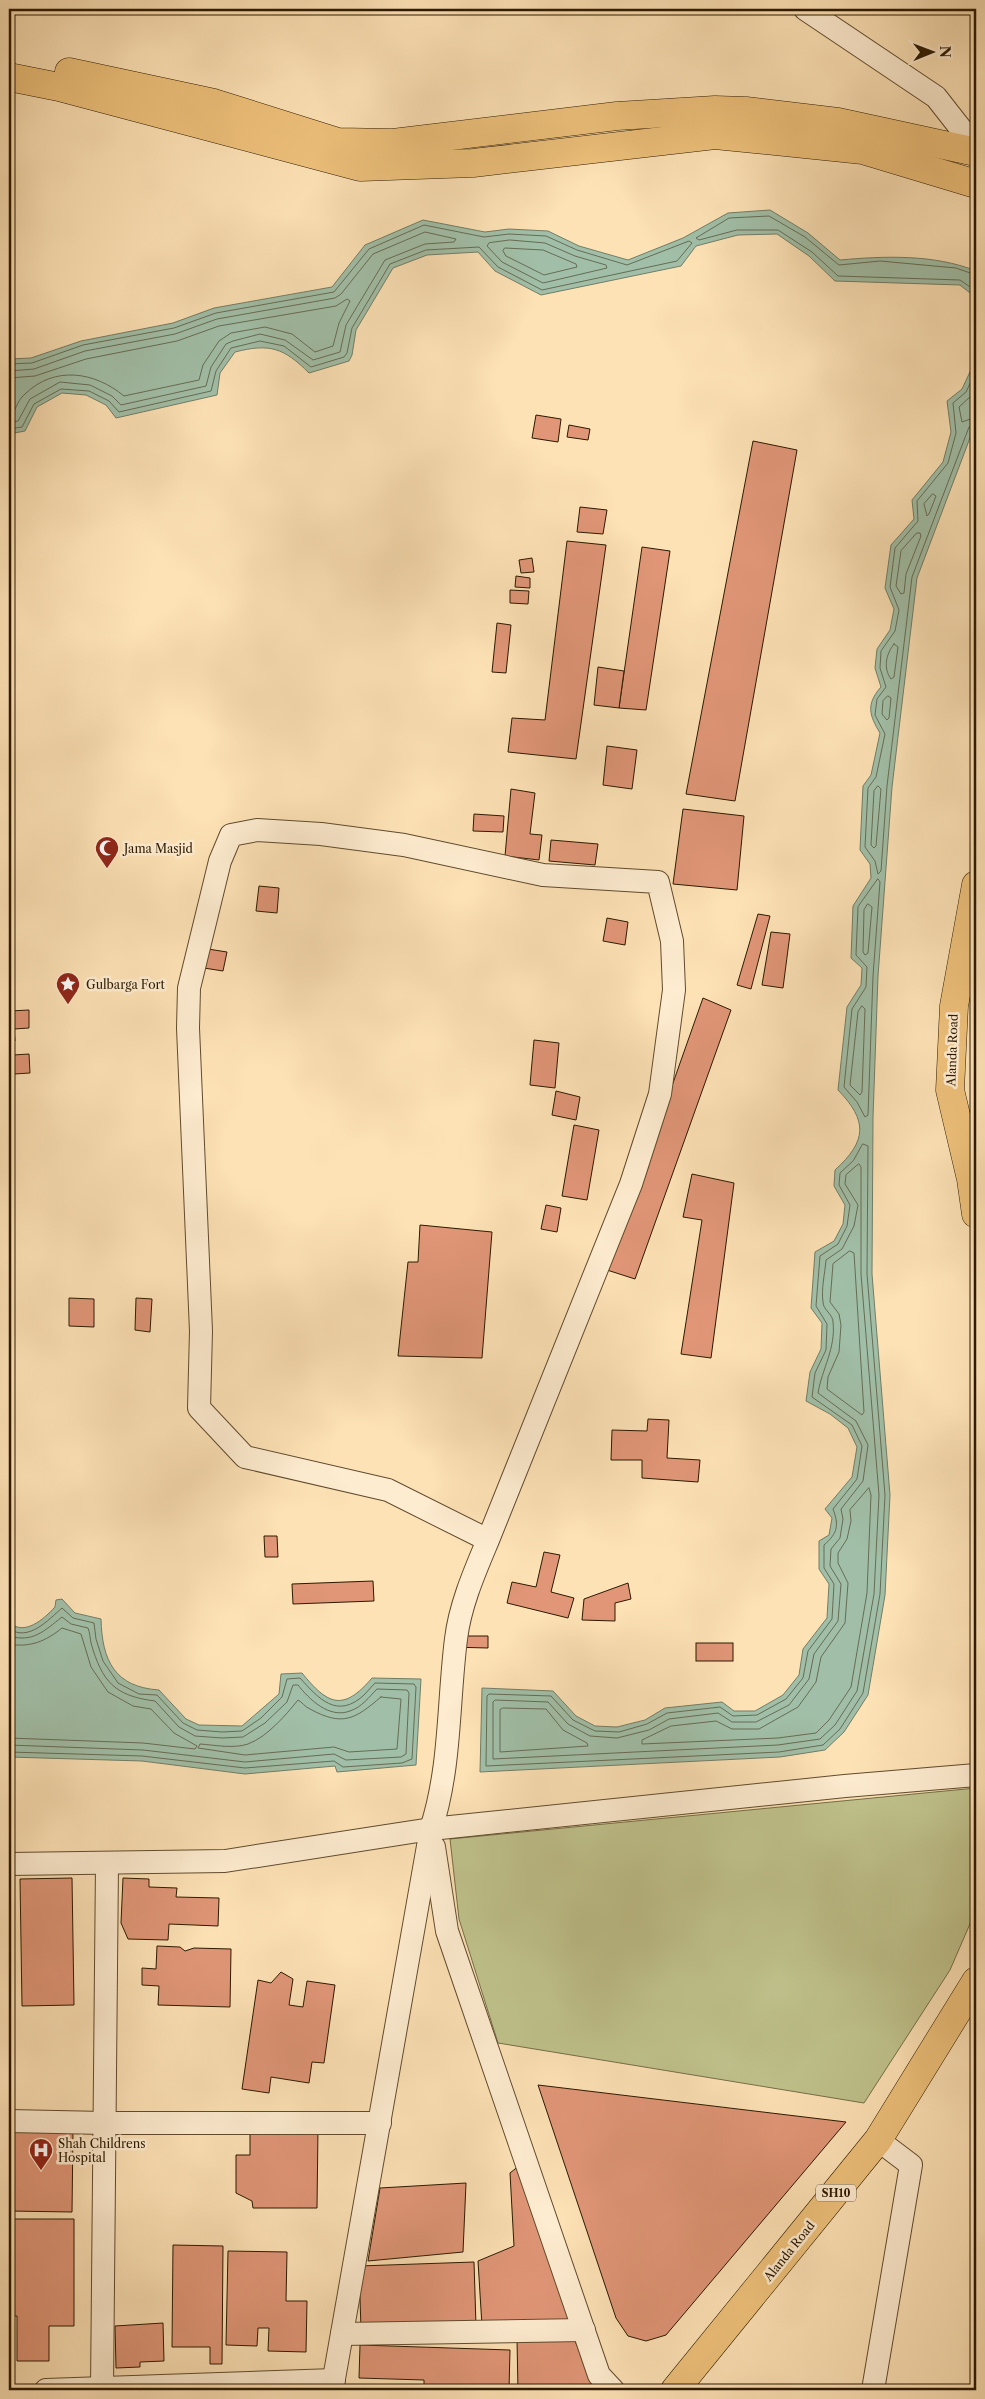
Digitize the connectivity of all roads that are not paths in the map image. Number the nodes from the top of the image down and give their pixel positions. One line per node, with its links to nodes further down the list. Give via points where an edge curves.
1 (805, 9): 4 (street, via 936,97)
2 (9, 59): 5 (main road, via 214,103 338,142 393,143 617,116 715,110 838,122)
3 (9, 77): 6 (main road, via 59,87 360,167 473,163 715,135 863,150)
4 (976, 148)
5 (976, 152)
6 (976, 184)
7 (976, 886): 8 (main road, Alanda Road, via 954,1006 950,1090)
8 (974, 1179): 9 (main road, Alanda Road)
9 (976, 1214)
10 (488, 1540): 10 (street, via 631,1184 660,1094 674,990 672,941 658,882 543,874 404,845 321,834 257,830 230,834 220,861 189,988 201,1331 200,1408 246,1458 388,1490); 12 (street, via 471,1582 456,1637 440,1800)
11 (976, 1775): 12 (street)
12 (431, 1828): 13 (street, via 225,1861); 18 (street); 20 (street, via 447,1931)
13 (107, 1863): 14 (street); 17 (street)
14 (9, 1864)
15 (976, 1981): 19 (main road, Alanda Road / SH10)
16 (9, 2121): 17 (street)
17 (104, 2123): 18 (street); 23 (street)
18 (380, 2123): 21 (street)
19 (878, 2140): 26 (main road, Alanda Road / SH10); 27 (street, via 911,2165)
20 (584, 2330): 21 (street); 25 (street, via 599,2374)
21 (342, 2334): 22 (street)
22 (333, 2385): 23 (street)
23 (102, 2389): 24 (street)
24 (46, 2390)
25 (613, 2390)
26 (675, 2390)
27 (873, 2390)

